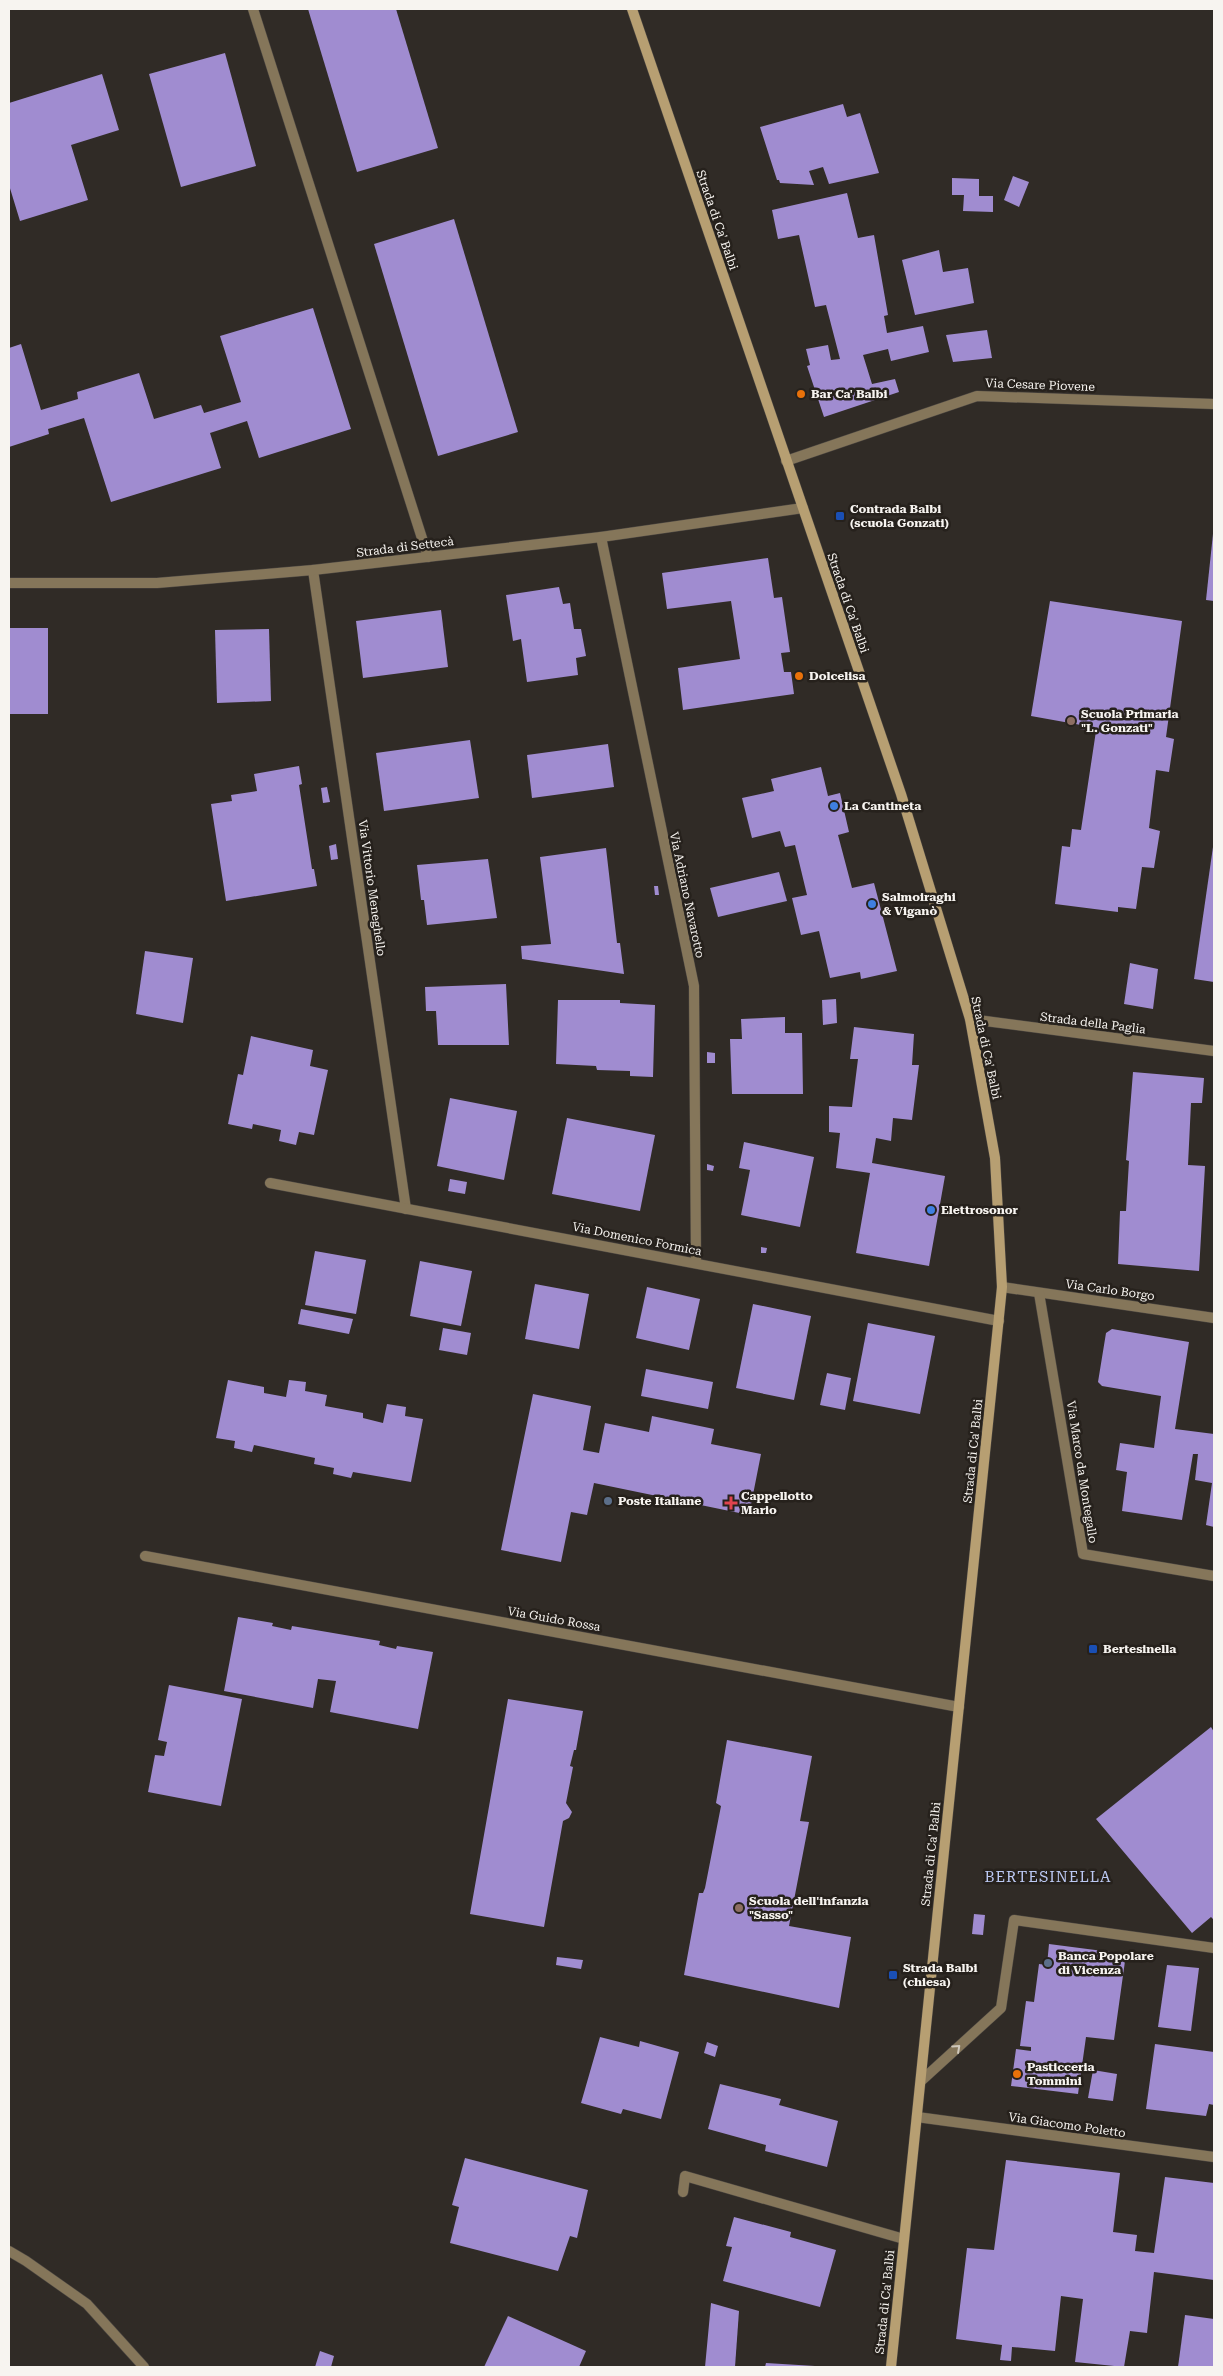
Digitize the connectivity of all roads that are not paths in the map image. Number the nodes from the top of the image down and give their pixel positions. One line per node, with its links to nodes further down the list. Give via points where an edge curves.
1 (253, 9): 7 (street)
2 (632, 9): 4 (main road, Strada di Ca' Balbi)
3 (1214, 404): 4 (street, Via Cesare Piovene, via 977,396)
4 (786, 461): 5 (main road, Strada di Ca' Balbi)
5 (803, 508): 6 (street, Strada di Settecà); 10 (main road, Strada di Ca' Balbi, via 901,794)
6 (601, 536): 7 (street, Strada di Settecà); 14 (street, Via Adriano Navarotto, via 694,986)
7 (428, 557): 8 (street, Strada di Settecà)
8 (313, 570): 9 (street, Strada di Settecà, via 157,584); 13 (street, Via Vittorio Meneghello)
9 (9, 583)
10 (970, 1019): 11 (street, Strada della Paglia); 15 (main road, Strada di Ca' Balbi, via 995,1158)
11 (1214, 1051)
12 (270, 1183): 13 (street, Via Domenico Formica)
13 (406, 1209): 14 (street, Via Domenico Formica)
14 (696, 1263): 18 (street, Via Domenico Formica)
15 (1002, 1287): 16 (street, Via Carlo Borgo); 18 (main road, Strada di Ca' Balbi)
16 (1039, 1292): 17 (street, Via Carlo Borgo); 20 (street, Via Marco da Montegallo, via 1083,1554)
17 (1214, 1318)
18 (999, 1321): 21 (main road, Strada di Ca' Balbi)
19 (145, 1556): 21 (street, Via Guido Rossa)
20 (1214, 1576)
21 (959, 1707): 23 (main road, Strada di Ca' Balbi)
22 (1214, 1948): 23 (street, one-way to 22, via 1001,2008 1014,1920)
23 (921, 2081): 24 (main road, Strada di Ca' Balbi)
24 (917, 2117): 25 (street, Via Giacomo Poletto); 27 (main road, Strada di Ca' Balbi)
25 (1214, 2157)
26 (683, 2192): 27 (street, Strada di Ca' Balbi, via 685,2176)
27 (904, 2239): 30 (main road, Strada di Ca' Balbi)
28 (9, 2251): 29 (street, via 87,2304)
29 (144, 2367)
30 (890, 2367)

